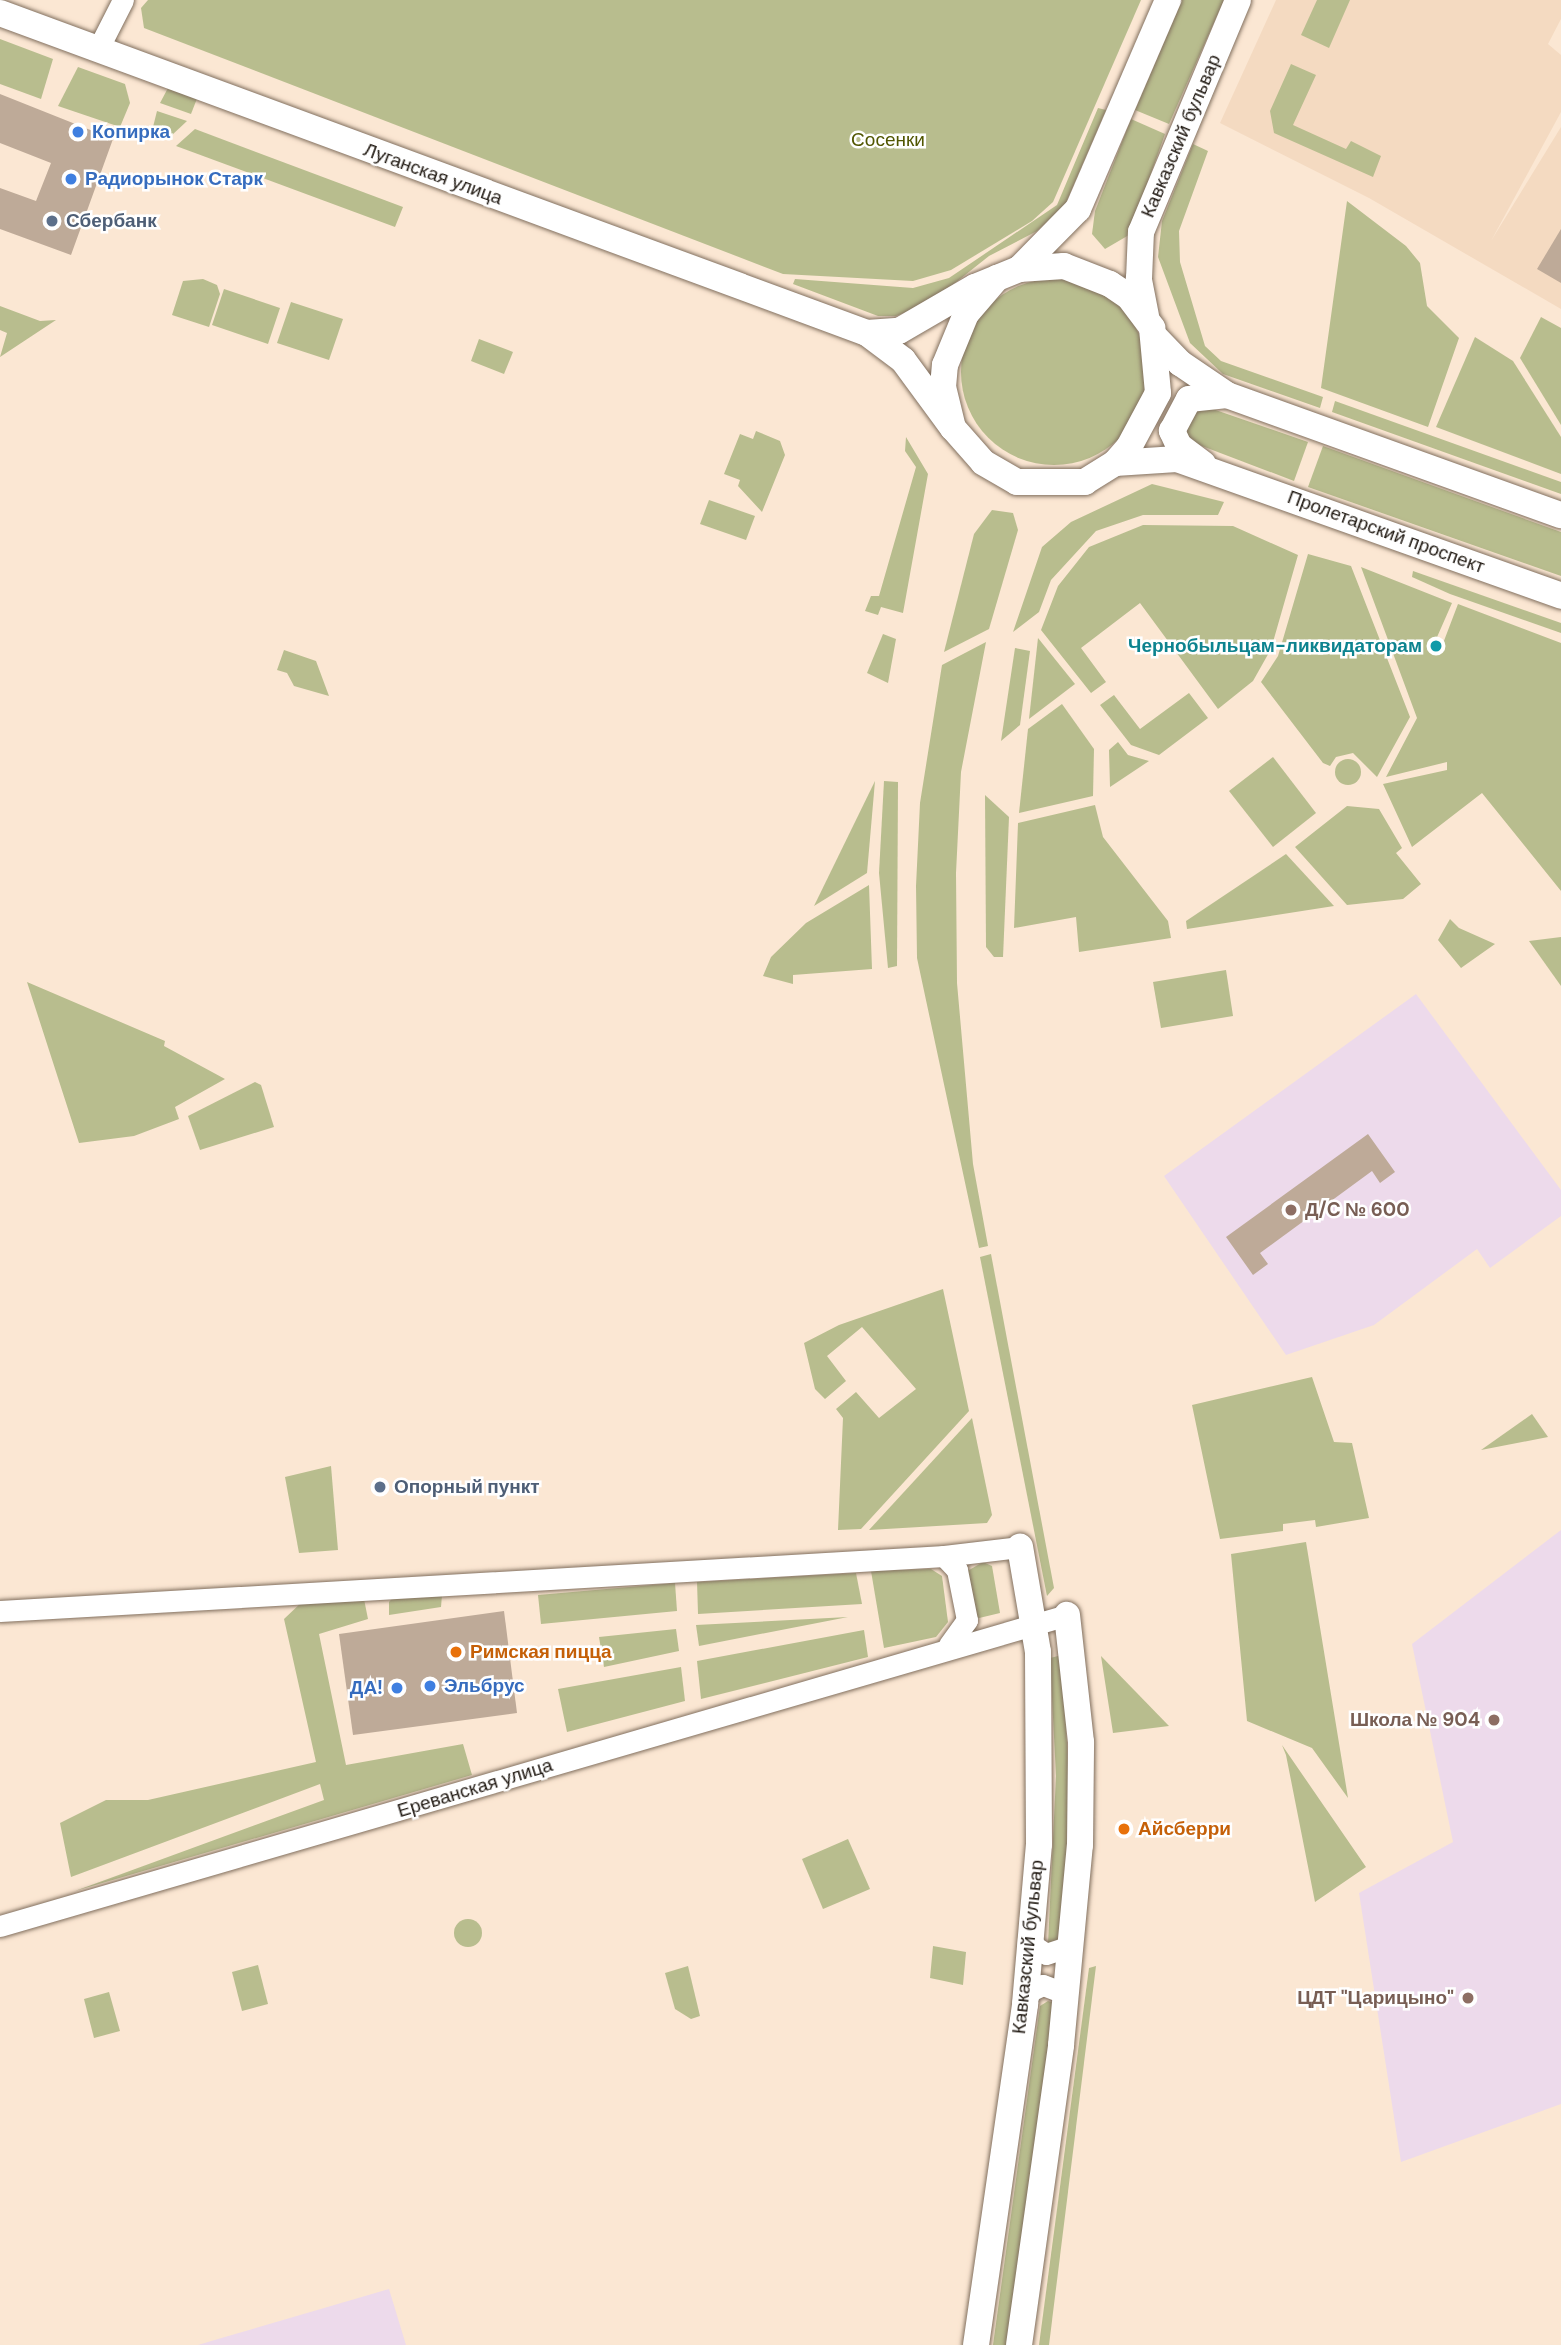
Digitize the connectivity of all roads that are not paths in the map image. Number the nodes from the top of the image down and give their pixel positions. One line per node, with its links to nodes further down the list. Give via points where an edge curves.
1 (123, 0): 5 (street)
2 (1168, 0): 6 (main road, via 1078,209)
3 (1238, 0): 7 (main road, Кавказский бульвар, via 1144,223 1139,279)
4 (0, 13): 5 (main road, Луганская улица)
5 (98, 49): 8 (main road, Луганская улица)
6 (1008, 274): 7 (main road, via 1064,266 1095,276); 8 (main road, Луганская улица, via 899,331); 10 (main road, via 966,314 945,365 943,387)
7 (1151, 327): 9 (main road, Пролетарский проспект, via 1180,363); 11 (main road, via 1156,401)
8 (867, 333): 10 (main road, Луганская улица, via 903,360)
9 (1227, 395): 12 (main road, Пролетарский проспект, via 1189,399 1172,431 1179,446); 13 (main road, Пролетарский проспект)
10 (953, 428): 11 (main road, via 983,463 1017,482 1085,482)
11 (1115, 463): 12 (main road, Пролетарский проспект, via 1177,459)
12 (1210, 469): 14 (main road, Пролетарский проспект)
13 (1561, 515)
14 (1561, 596)
15 (1020, 1547): 16 (street); 19 (main road, Кавказский бульвар)
16 (944, 1556): 17 (street); 20 (street, via 957,1570 967,1620)
17 (0, 1611)
18 (1067, 1615): 19 (street, Ереванская улица); 23 (main road, via 1081,1742 1080,1845)
19 (1033, 1624): 20 (street, Ереванская улица); 22 (main road, Кавказский бульвар, via 1042,1762)
20 (948, 1646): 21 (street, Ереванская улица)
21 (0, 1926)
22 (1030, 1933): 23 (street, via 1034,1946 1046,1954 1065,1948); 24 (main road, Кавказский бульвар)
23 (1071, 1935): 25 (main road)
24 (1025, 2004): 25 (street, via 1030,1991 1043,1984 1061,1992); 26 (main road, Кавказский бульвар)
25 (1065, 2006): 27 (main road)
26 (976, 2345)
27 (1020, 2345)

